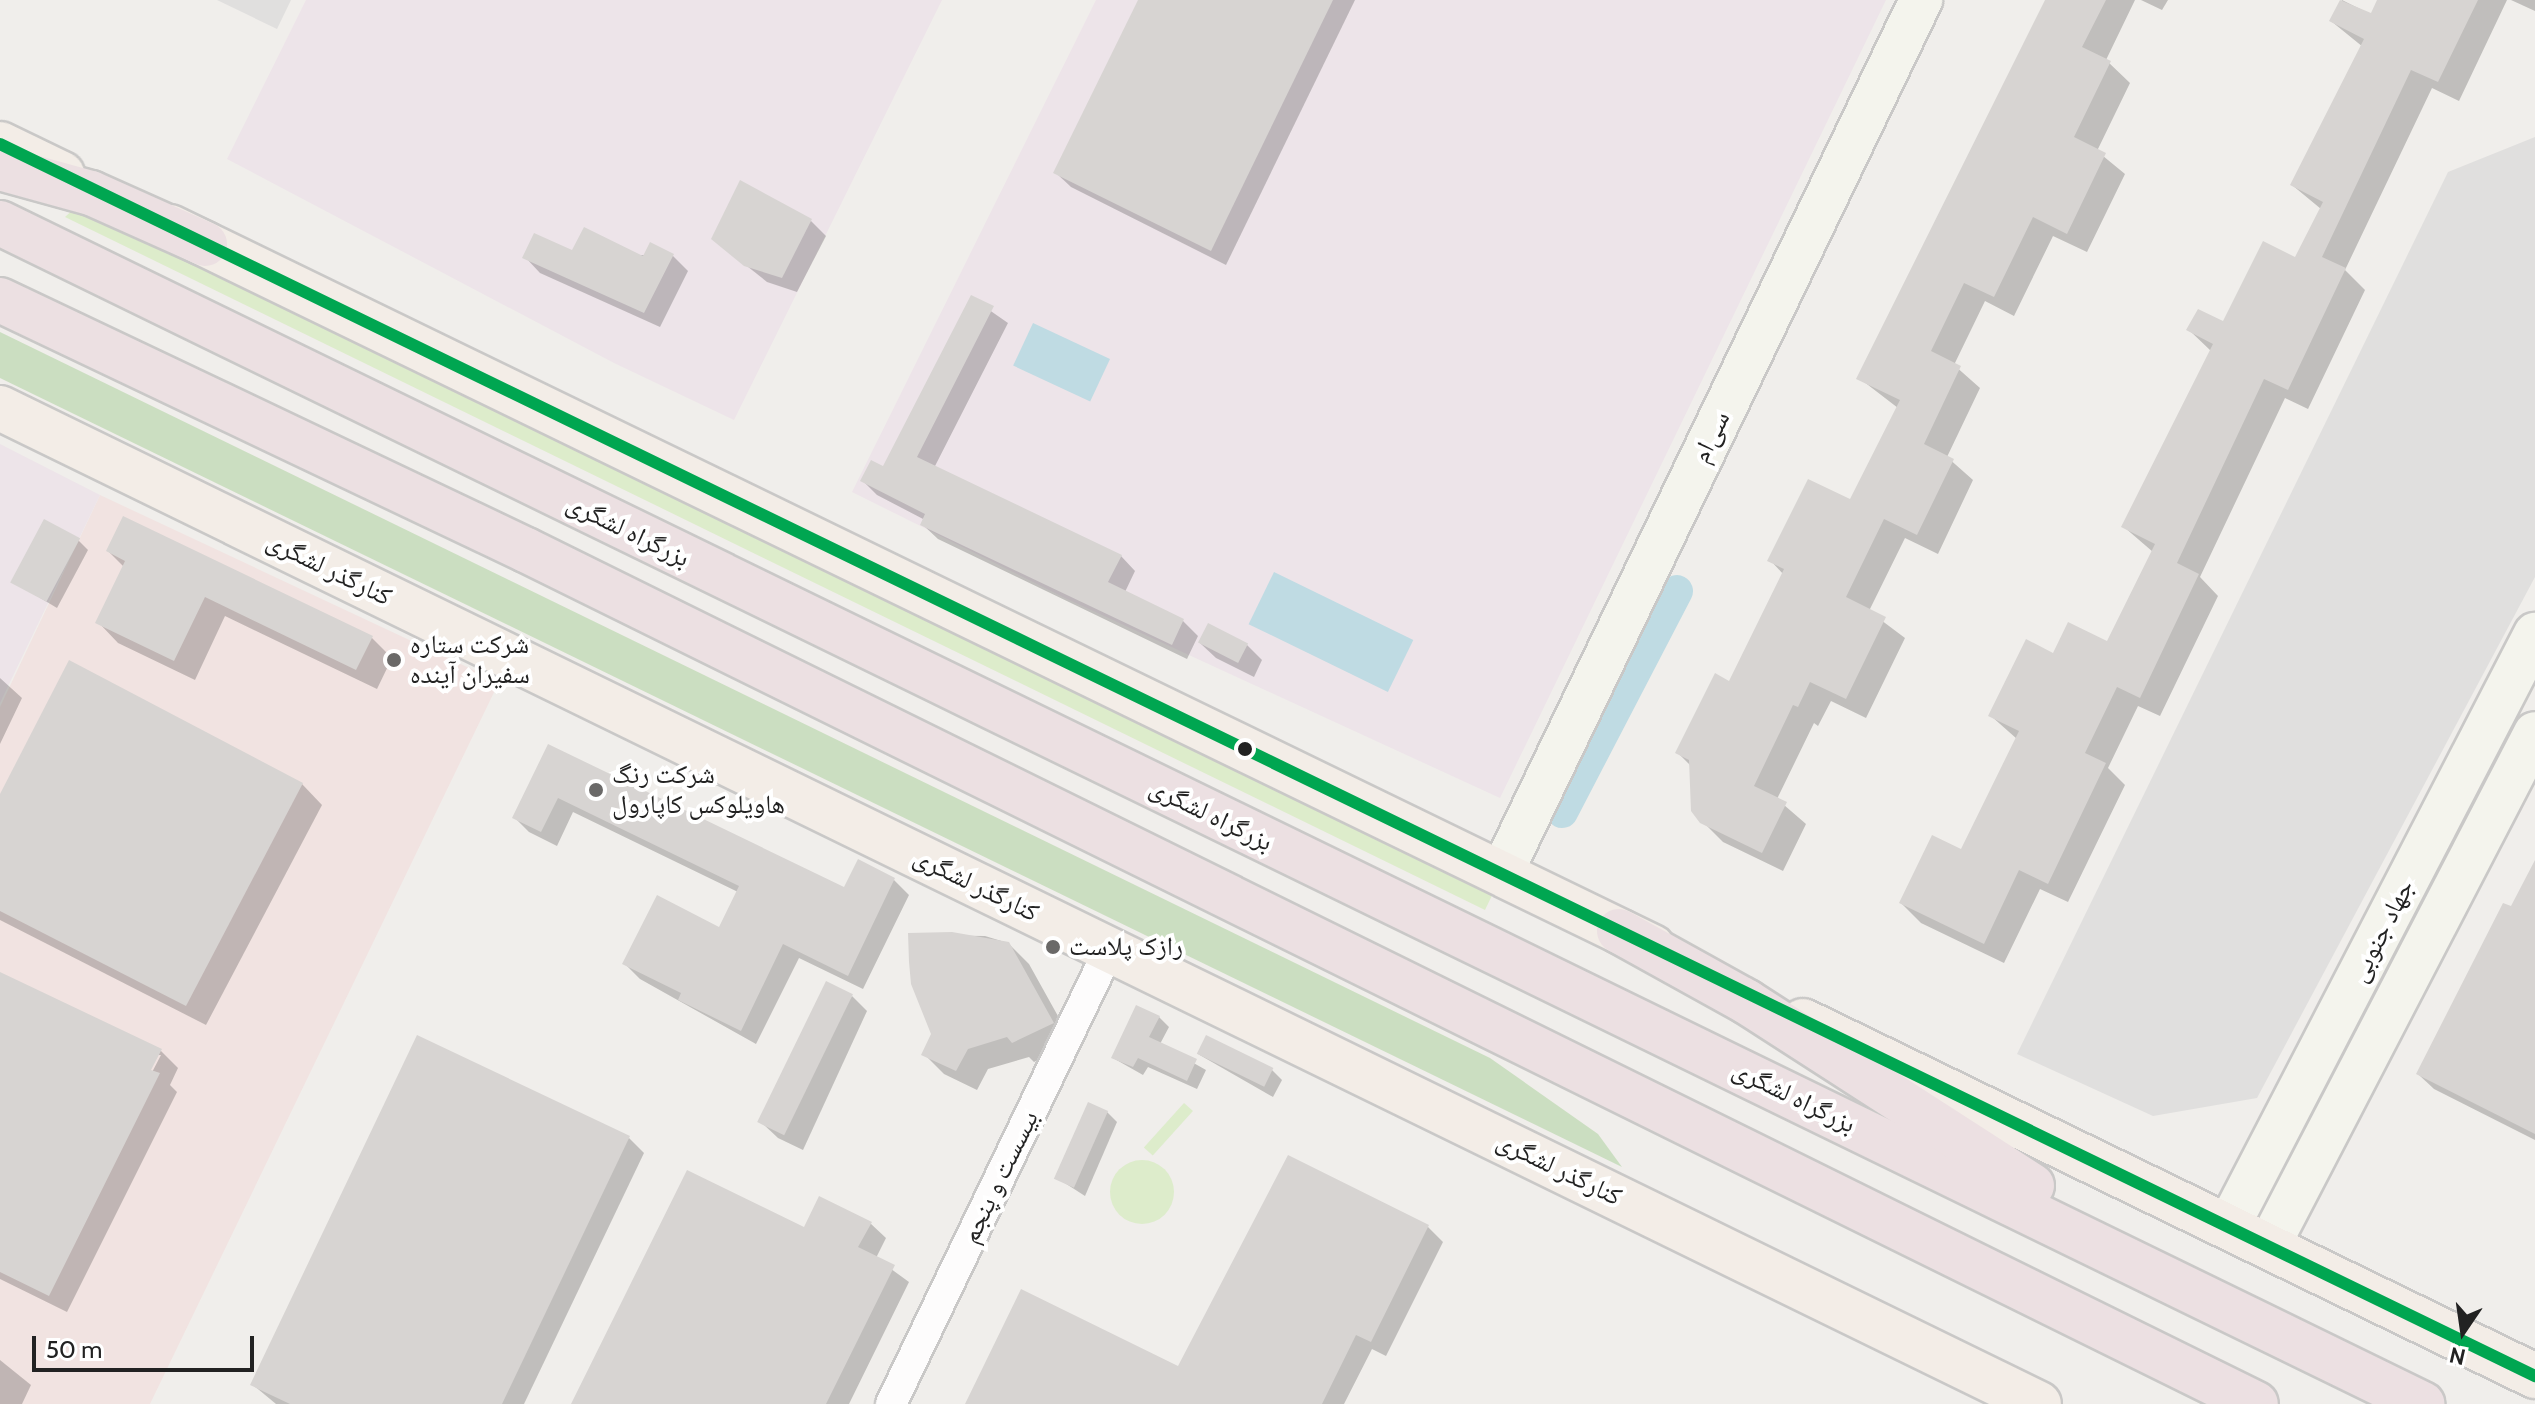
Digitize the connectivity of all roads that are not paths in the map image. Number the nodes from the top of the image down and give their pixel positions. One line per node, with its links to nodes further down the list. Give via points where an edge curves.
1 (1921, 0): 10 (street, سی‌ام)
2 (0, 144): 5 (main road)
3 (0, 168): 5 (highway, via 91,193)
4 (0, 223): 15 (highway, بزرگراه لشگری)
5 (205, 244): 10 (main road)
6 (0, 300): 19 (highway, via 526,550)
7 (0, 408): 12 (main road, کنارگذر لشگری)
8 (2535, 634): 13 (street, جهاد جنوبی)
9 (2535, 733): 14 (street, جهاد جنوبی)
10 (1501, 874): 11 (main road)
11 (1619, 931): 13 (main road); 15 (highway, via 1747,1002)
12 (1109, 950): 17 (street, بیسست و پنجم); 18 (main road, کنارگذر لشگری)
13 (2228, 1227): 14 (main road)
14 (2268, 1247): 16 (main road)
15 (2199, 1293): 20 (highway, بزرگراه لشگری)
16 (2535, 1376)
17 (891, 1404)
18 (2039, 1404)
19 (2256, 1404)
20 (2423, 1404)

